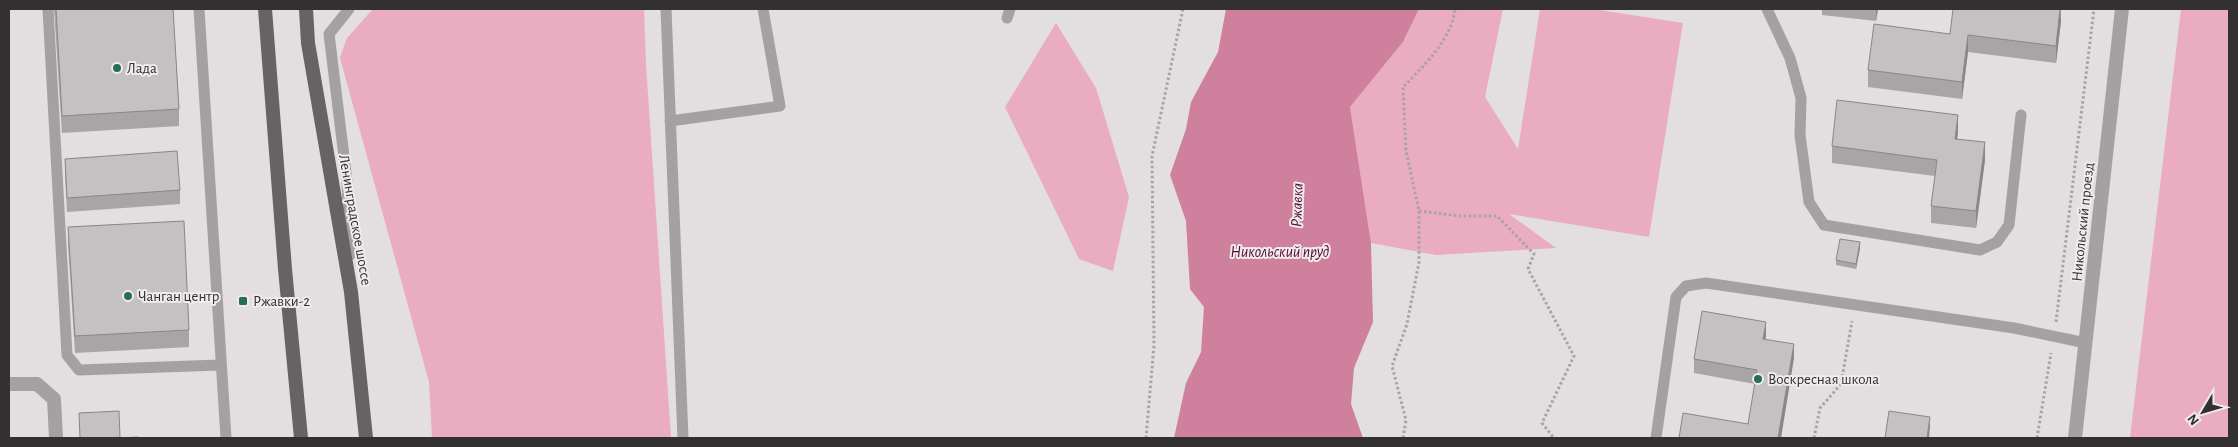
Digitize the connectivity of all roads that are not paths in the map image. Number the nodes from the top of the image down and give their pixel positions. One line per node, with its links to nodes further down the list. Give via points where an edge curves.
1 (48, 9): 14 (lane, via 67,355 79,370)
2 (199, 9): 14 (lane)
3 (265, 9): 18 (highway)
4 (306, 9): 12 (highway, Ленинградское шоссе, via 308,43)
5 (349, 9): 12 (lane, via 329,34 347,181)
6 (666, 9): 11 (lane)
7 (763, 9): 11 (lane, via 780,106)
8 (1767, 9): 10 (lane, via 1790,58 1802,98 1800,136 1809,202 1824,225 1980,250 1998,242 2009,225)
9 (2122, 9): 13 (street, Никольский проезд)
10 (2021, 115)
11 (670, 121): 20 (lane)
12 (351, 292): 19 (highway, Ленинградское шоссе)
13 (2086, 343): 21 (lane, via 1706,283 1686,286 1676,297); 22 (street, Никольский проезд)
14 (220, 365): 17 (lane)
15 (9, 384): 16 (street, via 37,384 54,399)
16 (56, 438)
17 (226, 438)
18 (301, 438)
19 (366, 438)
20 (683, 438)
21 (1656, 438)
22 (2075, 438)

